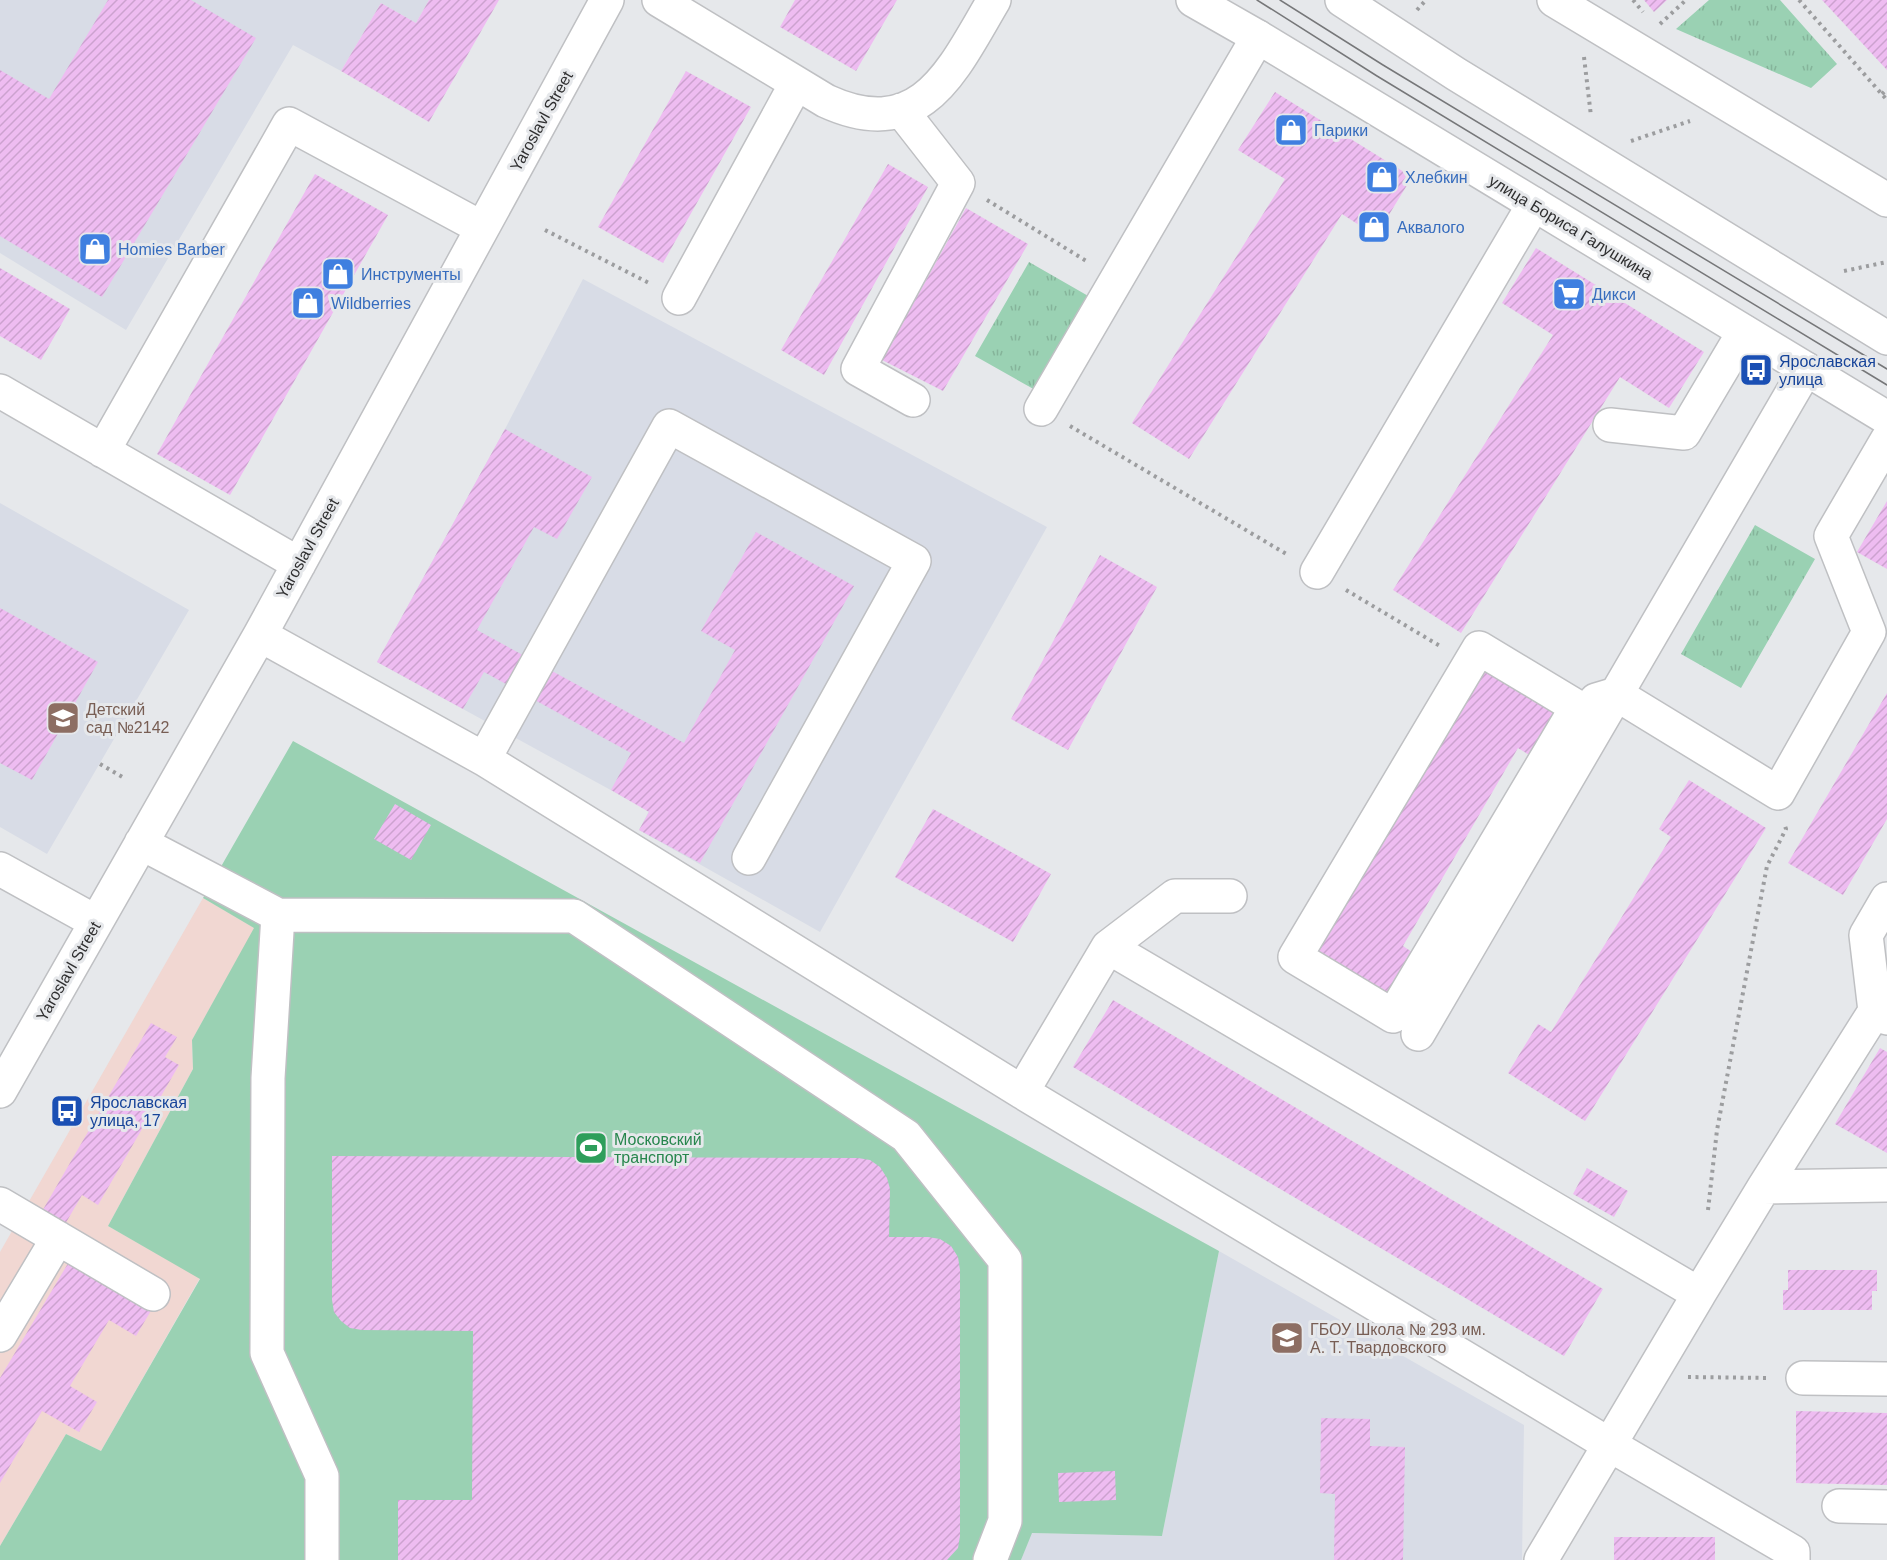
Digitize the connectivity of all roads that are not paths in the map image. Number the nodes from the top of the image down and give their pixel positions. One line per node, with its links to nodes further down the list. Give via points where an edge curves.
1 (607, 0): 12 (main road, Yaroslavl Street)
2 (659, 0): 8 (main road)
3 (994, 0): 9 (main road, via 952,71 917,104)
4 (1193, 0): 7 (main road, улица Бориса Галушкина)
5 (1342, 0): 15 (main road)
6 (1567, 8): 10 (main road)
7 (1258, 37): 11 (main road, улица Бориса Галушкина); 19 (main road)
8 (796, 84): 9 (main road, via 847,111 871,115); 13 (main road)
9 (901, 110): 18 (main road, via 958,183 858,369)
10 (1887, 200)
11 (1534, 204): 14 (main road, улица Бориса Галушкина); 25 (main road)
12 (482, 228): 23 (main road, via 289,124); 24 (main road, Yaroslavl Street)
13 (679, 298)
14 (1744, 332): 16 (main road, улица Бориса Галушкина); 21 (main road, via 1684,434)
15 (1887, 339)
16 (1806, 369): 20 (main road, улица Бориса Галушкина); 27 (main road)
17 (0, 391): 23 (main road)
18 (913, 400)
19 (1041, 409)
20 (1887, 418)
21 (1610, 425)
22 (1887, 440): 27 (main road, via 1831,536 1869,632 1778,793)
23 (103, 451): 24 (main road)
24 (299, 564): 26 (main road, Yaroslavl Street)
25 (1317, 572)
26 (260, 635): 29 (main road); 30 (main road, Yaroslavl Street)
27 (1616, 694): 28 (main road); 39 (main road)
28 (1577, 707): 28 (main road, via 1393,1016 1295,957 1479,648)
29 (484, 759): 31 (main road, via 669,426 914,561); 41 (main road)
30 (141, 843): 35 (main road); 36 (main road, Yaroslavl Street)
31 (749, 858)
32 (0, 869): 36 (main road)
33 (1230, 896): 37 (main road, via 1175,896)
34 (1887, 899): 38 (main road, via 1866,935)
35 (278, 915): 54 (main road, via 268,1078 267,1353 322,1476); 55 (main road, via 574,916 906,1136 1005,1260 1005,1521)
36 (96, 922): 40 (main road, Yaroslavl Street)
37 (1108, 947): 41 (main road); 47 (main road)
38 (1881, 1015): 43 (main road)
39 (1418, 1034)
40 (0, 1091)
41 (1022, 1092): 51 (main road)
42 (1887, 1185): 43 (main road)
43 (1764, 1187): 47 (main road)
44 (0, 1204): 45 (main road)
45 (58, 1238): 46 (main road); 48 (main road)
46 (153, 1294)
47 (1699, 1294): 51 (main road)
48 (0, 1335)
49 (1803, 1378): 50 (main road)
50 (1887, 1379)
51 (1610, 1444): 56 (main road); 57 (main road, via 1793,1552)
52 (1839, 1506): 53 (main road)
53 (1887, 1507)
54 (321, 1560)
55 (990, 1560)
56 (1541, 1560)
57 (1792, 1560)

